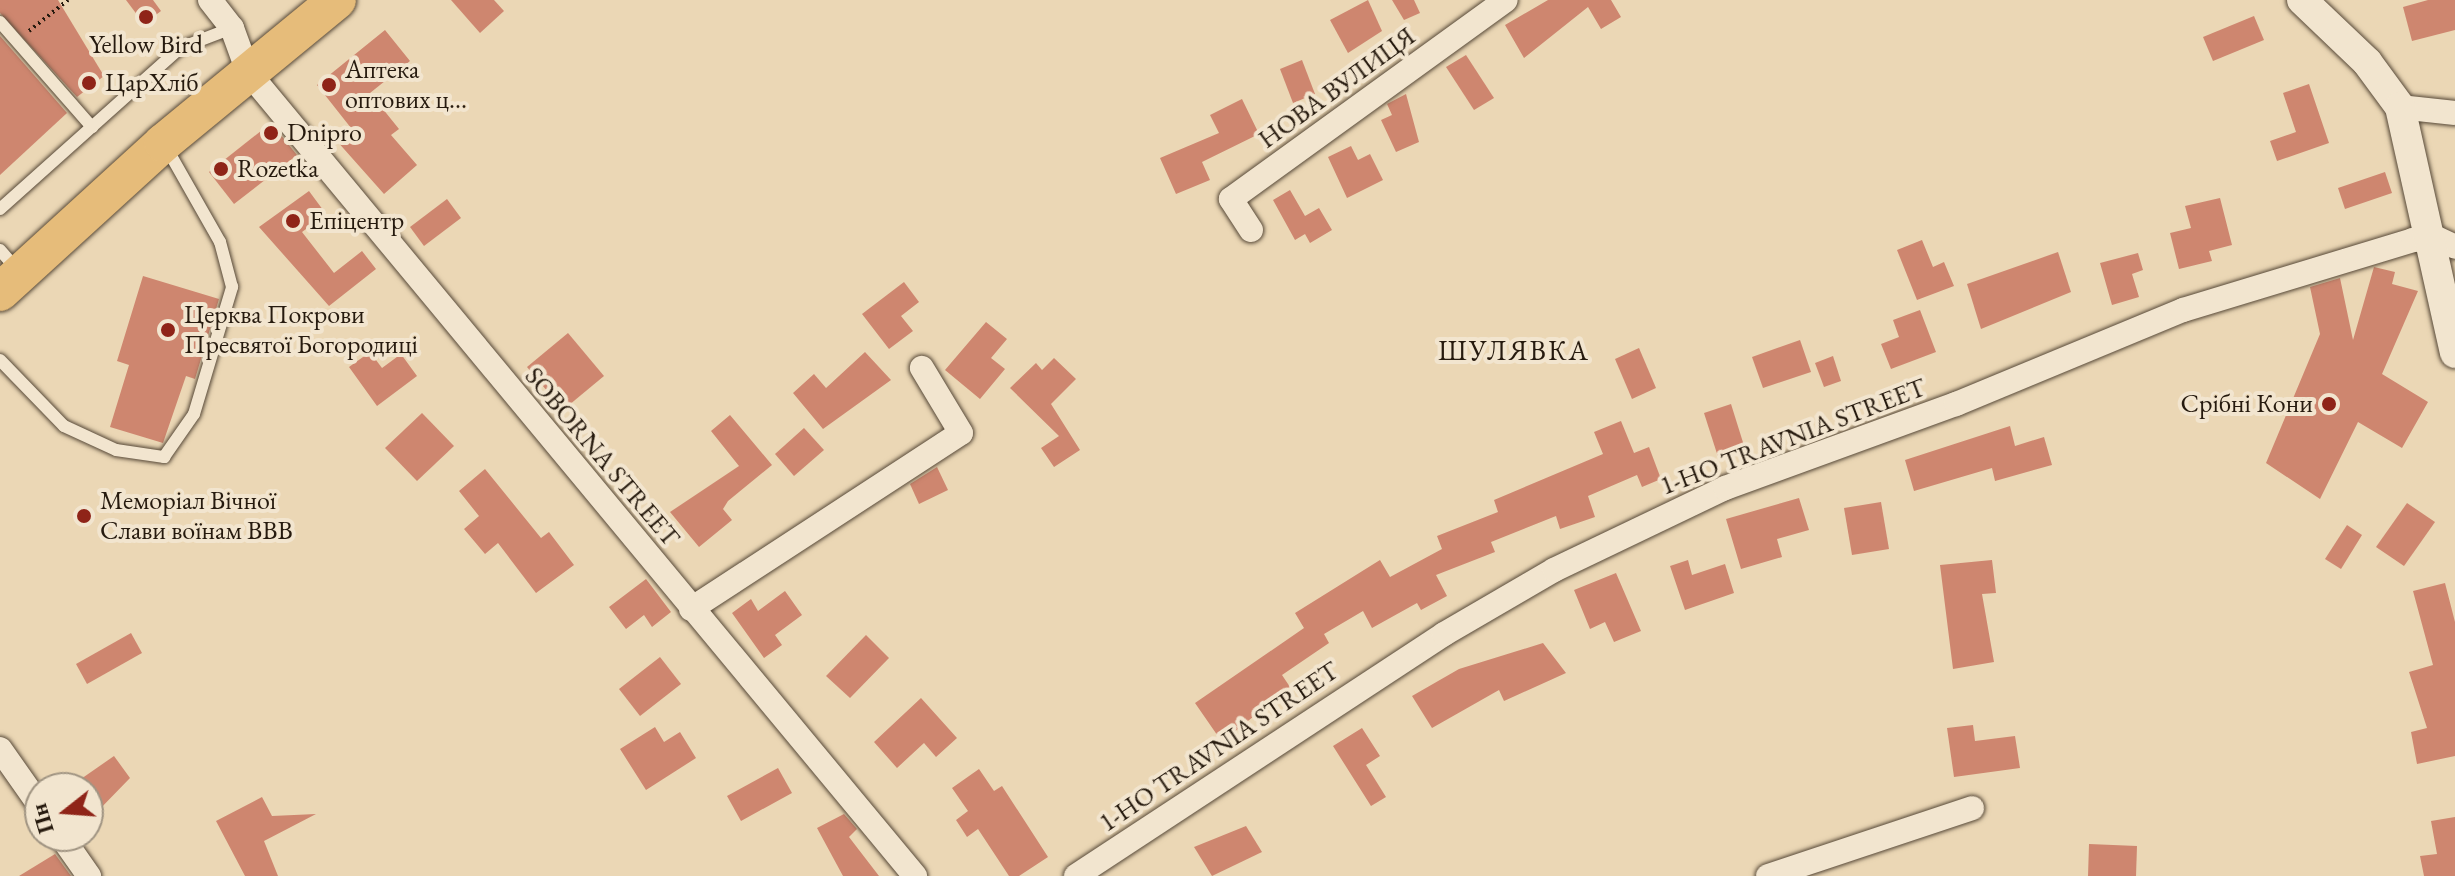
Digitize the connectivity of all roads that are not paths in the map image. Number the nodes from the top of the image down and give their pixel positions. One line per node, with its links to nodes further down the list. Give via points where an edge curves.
1 (210, 0): 6 (street, SOBORNA STREET)
2 (337, 0): 7 (main road)
3 (1506, 0): 13 (street, НОВА ВУЛИЦЯ, via 1231,199)
4 (2302, 0): 8 (street, via 2367,62)
5 (0, 22): 10 (lane)
6 (232, 28): 7 (street, SOBORNA STREET); 10 (lane, via 180,48)
7 (248, 72): 11 (main road); 19 (street, SOBORNA STREET)
8 (2400, 107): 9 (street); 14 (street)
9 (2455, 113)
10 (92, 127): 12 (lane)
11 (163, 143): 15 (main road); 17 (lane, via 220,242 232,287 194,414 164,457 116,450 64,426)
12 (0, 209)
13 (1251, 230)
14 (2444, 242): 16 (street); 26 (street, 1-HO TRAVNIA STREET, via 2183,310 1725,488 1554,570 1444,634)
15 (7, 272)
16 (2455, 353)
17 (0, 360)
18 (922, 368): 19 (street, via 961,433)
19 (691, 609): 25 (street, SOBORNA STREET)
20 (0, 749): 21 (street)
21 (24, 783)
22 (1972, 808): 27 (street)
23 (72, 852): 24 (street)
24 (89, 876)
25 (915, 876)
26 (1076, 876)
27 (1768, 876)

